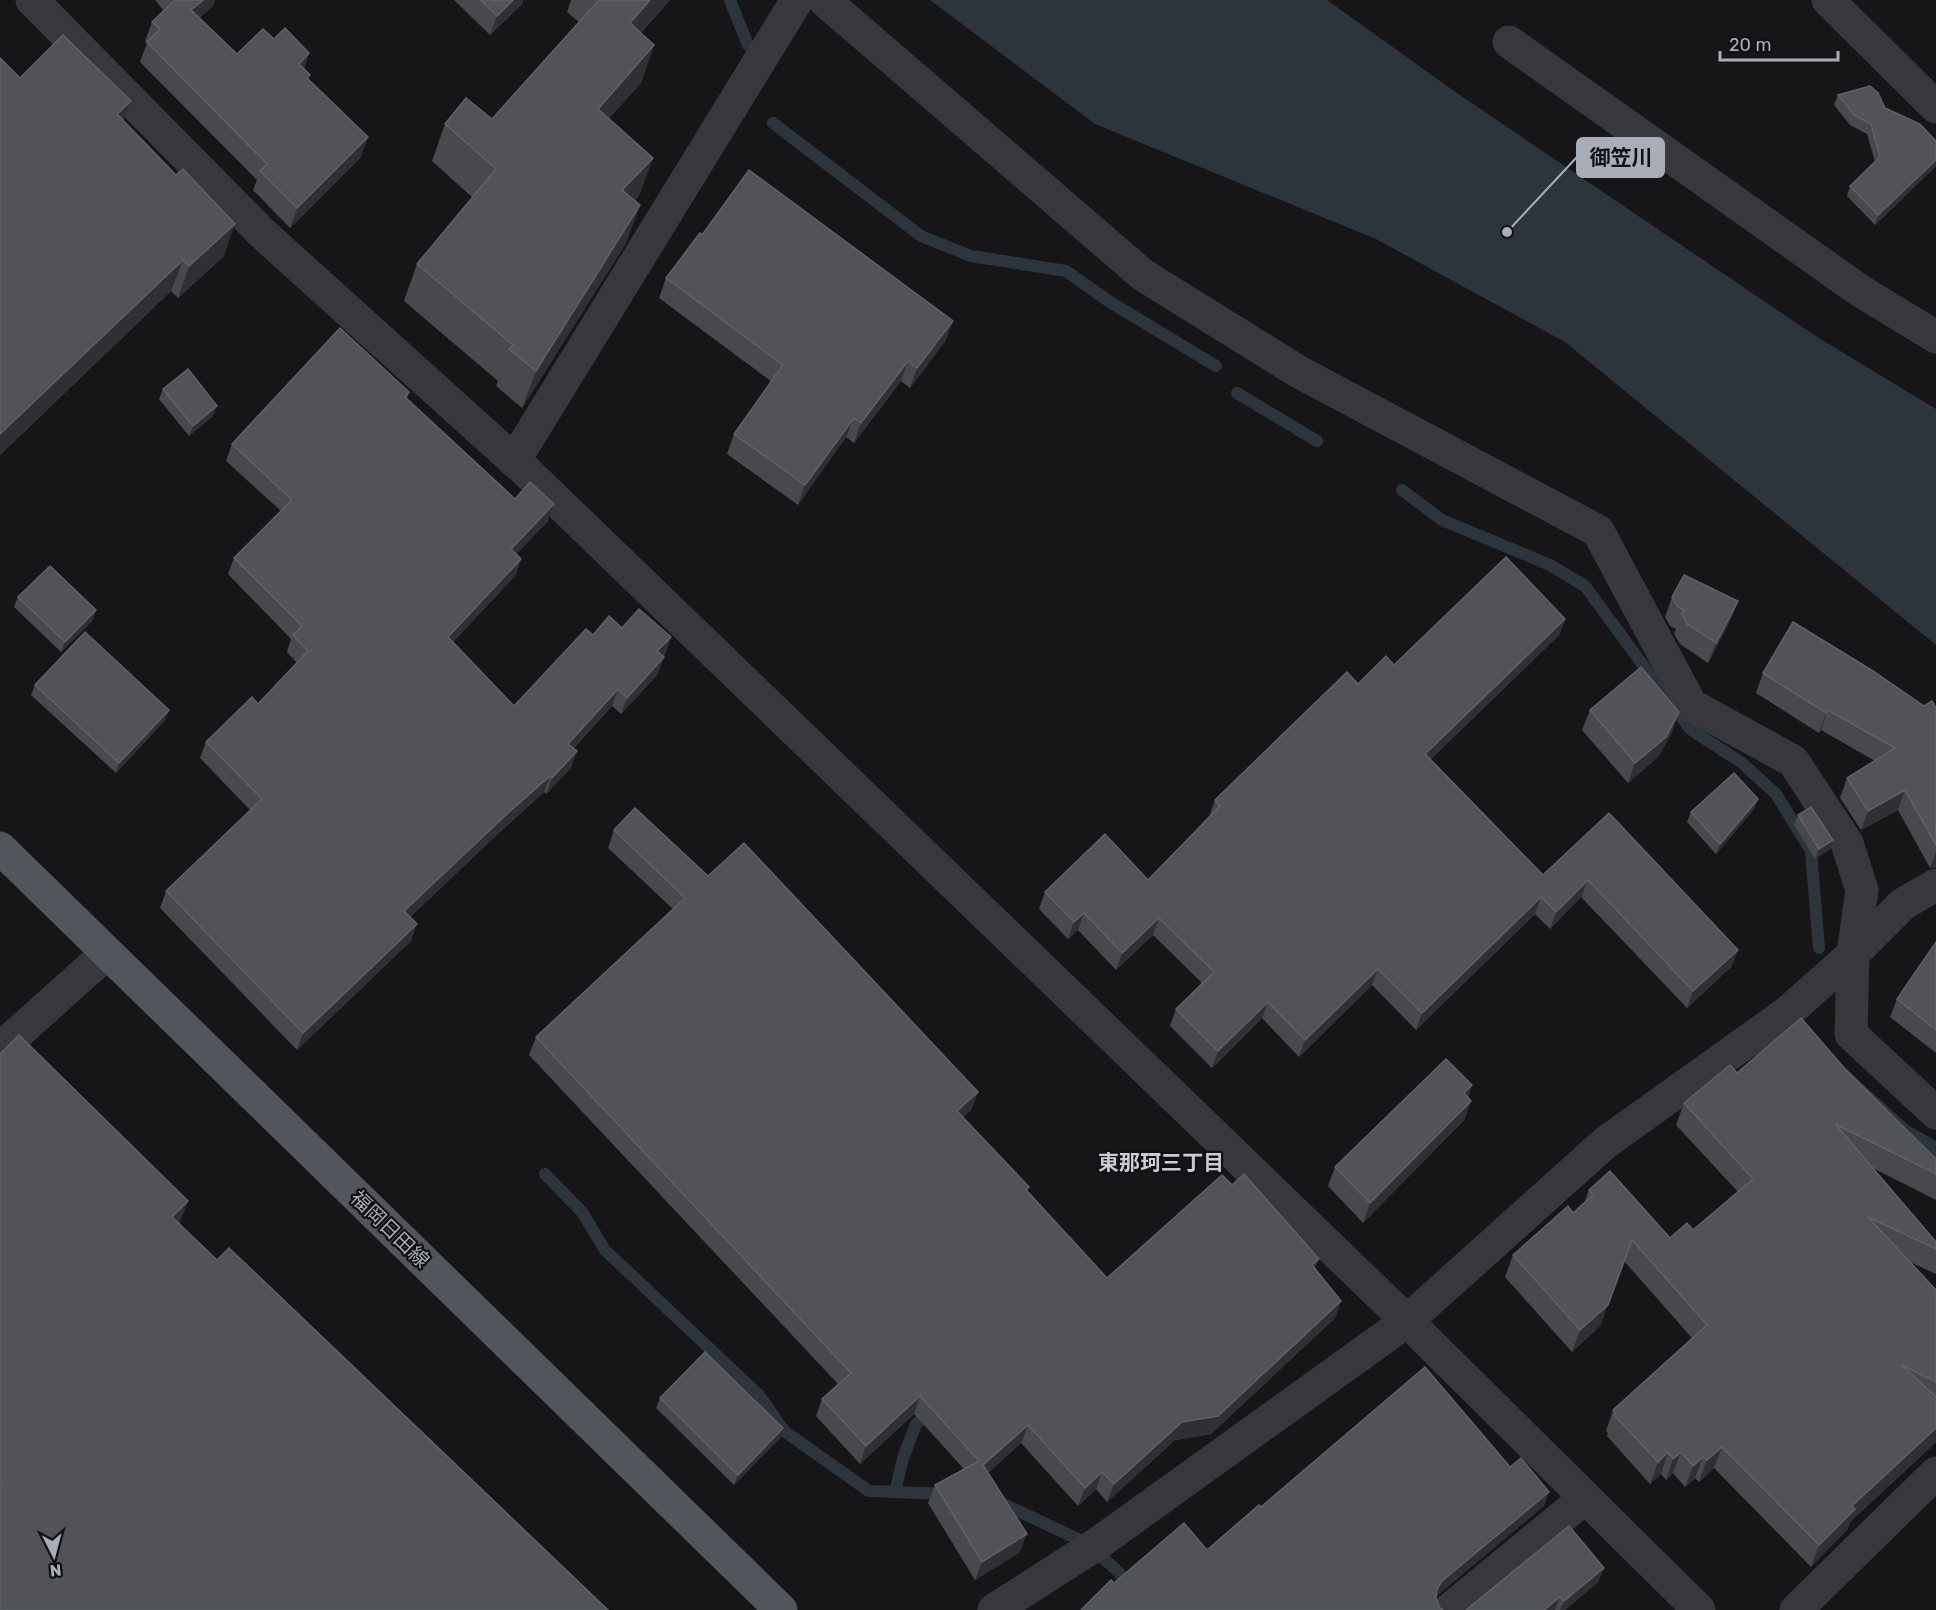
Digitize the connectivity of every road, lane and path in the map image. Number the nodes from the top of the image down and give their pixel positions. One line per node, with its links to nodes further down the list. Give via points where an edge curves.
1 (32, 0): 8 (street, via 262,232)
2 (797, 0): 8 (street)
3 (824, 0): 12 (street, via 1143,274 1299,372 1598,531 1691,705 1793,761 1847,843 1862,890)
4 (1828, 0): 6 (street)
5 (1509, 42): 7 (street, via 1859,290)
6 (1936, 107)
7 (1936, 337)
8 (514, 461): 15 (street)
9 (0, 848): 11 (main road, 福岡日田線)
10 (1936, 885): 12 (street, via 1903,904)
11 (107, 953): 13 (street); 18 (main road, 福岡日田線)
12 (1853, 954): 14 (street, via 1851,1034); 15 (street, via 1788,1012 1605,1143)
13 (0, 1048)
14 (1936, 1113)
15 (1407, 1321): 17 (street); 19 (street, via 1097,1544)
16 (1936, 1473): 22 (street)
17 (1585, 1498): 20 (street); 21 (street)
18 (781, 1610)
19 (994, 1610)
20 (1449, 1610)
21 (1699, 1610)
22 (1796, 1610)

